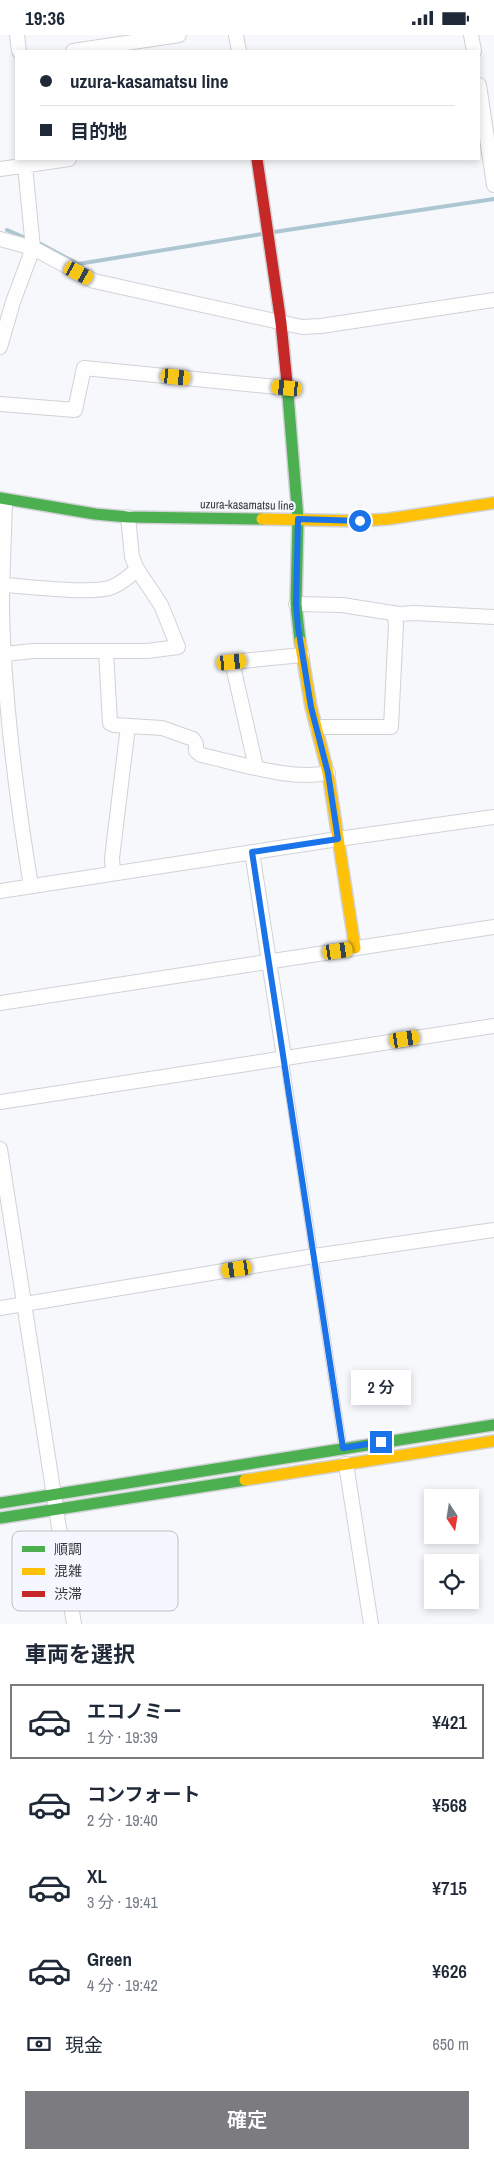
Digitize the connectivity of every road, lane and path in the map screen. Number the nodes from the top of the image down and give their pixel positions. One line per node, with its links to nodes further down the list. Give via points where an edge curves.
1 (17, 35): 5 (street)
2 (179, 35): 6 (street)
3 (236, 35): 7 (street)
4 (471, 35): 8 (street)
5 (19, 50)
6 (79, 50)
7 (239, 50)
8 (474, 50)
9 (483, 93): 14 (street)
10 (60, 160): 12 (street)
11 (257, 160): 18 (street)
12 (28, 163): 13 (street); 16 (street)
13 (0, 169)
14 (494, 185)
15 (0, 239): 16 (street)
16 (33, 248): 18 (street, via 94,281); 19 (street)
17 (494, 300): 18 (street, via 321,326)
18 (281, 323): 20 (street)
19 (0, 347)
20 (287, 388): 21 (street, via 84,368 75,410); 25 (street)
21 (0, 404)
22 (0, 499): 24 (street, uzura-kasamatsu line); 27 (street, via 5,504)
23 (494, 503): 25 (street, uzura-kasamatsu line, via 388,519)
24 (128, 517): 25 (street, uzura-kasamatsu line); 26 (street, via 130,544)
25 (298, 519): 28 (street)
26 (137, 569): 27 (street, via 110,588); 32 (street, via 161,605 178,647)
27 (3, 585): 29 (street)
28 (296, 604): 30 (street, via 342,605); 34 (street)
29 (1, 611): 33 (street)
30 (394, 613): 31 (street); 37 (street, via 391,727)
31 (494, 617)
32 (106, 651): 33 (street); 36 (street, via 110,723)
33 (5, 654): 35 (street)
34 (302, 655): 37 (street); 38 (street, via 232,662)
35 (5, 721): 44 (street)
36 (128, 726): 38 (street, via 162,728 193,739 196,751 201,755); 43 (street, via 112,858)
37 (317, 727): 39 (street)
38 (256, 767): 39 (street, via 290,774)
39 (328, 773): 41 (street)
40 (494, 817): 41 (street)
41 (338, 839): 42 (street); 47 (street)
42 (252, 852): 43 (street); 48 (street)
43 (114, 873): 44 (street)
44 (31, 886): 45 (street)
45 (0, 891)
46 (494, 927): 47 (street)
47 (355, 949): 48 (street)
48 (269, 961): 49 (street); 51 (street)
49 (0, 1003)
50 (494, 1026): 51 (street)
51 (284, 1057): 52 (street); 55 (lane)
52 (0, 1102)
53 (0, 1149): 56 (street)
54 (494, 1230): 55 (street)
55 (314, 1257): 56 (street); 60 (lane)
56 (24, 1304): 57 (street); 62 (street)
57 (0, 1308)
58 (494, 1425): 60 (street)
59 (494, 1441): 61 (street)
60 (343, 1448): 62 (street)
61 (346, 1464): 62 (street); 68 (street)
62 (55, 1502): 63 (street); 64 (street); 65 (street)
63 (0, 1503)
64 (0, 1518)
65 (60, 1531)
66 (72, 1611): 67 (street)
67 (74, 1624)
68 (371, 1624)

